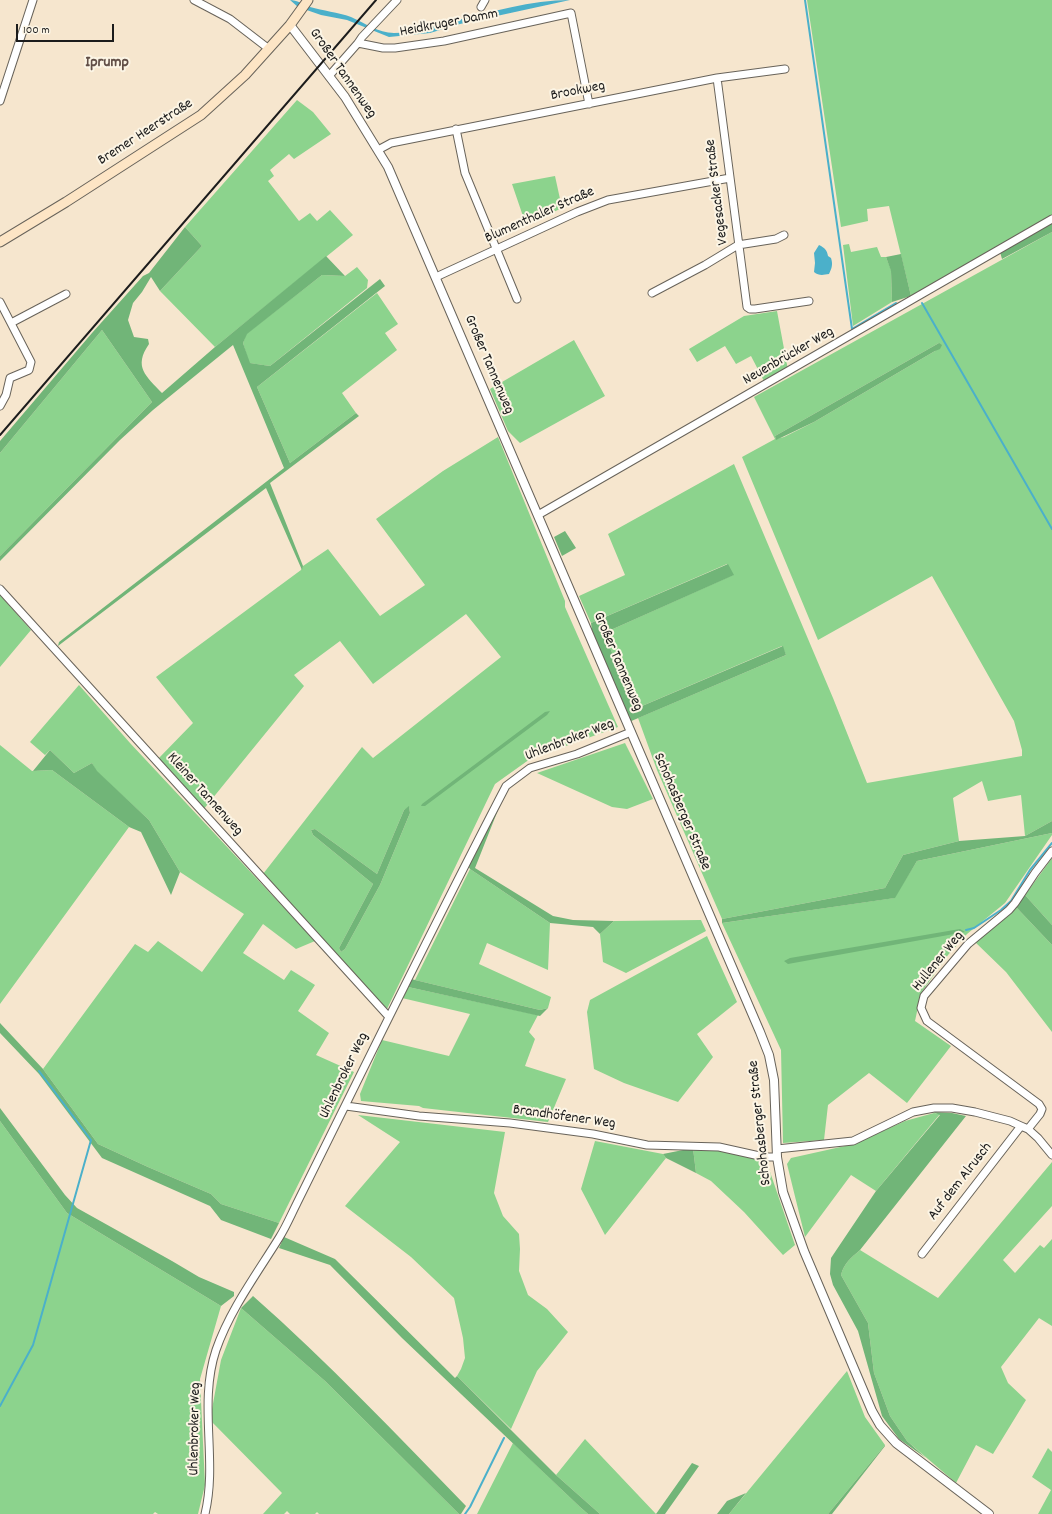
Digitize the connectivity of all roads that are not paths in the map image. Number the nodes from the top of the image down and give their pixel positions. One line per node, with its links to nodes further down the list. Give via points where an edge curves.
1 (33, 0): 13 (street)
2 (194, 0): 9 (street, via 230,19)
3 (397, 0): 8 (street)
4 (485, 0): 6 (street)
5 (305, 4): 7 (main road, Bremer Heerstraße)
6 (481, 7)
7 (290, 25): 9 (main road, Bremer Heerstraße); 11 (street, Großer Tannenweg)
8 (360, 40): 11 (street); 14 (street, Heidkruger Damm, via 384,48 395,48 444,41 571,13)
9 (269, 49): 20 (main road, Bremer Heerstraße, via 201,115)
10 (785, 69): 12 (street, Brookweg)
11 (329, 76): 16 (street, Großer Tannenweg)
12 (717, 78): 14 (street, Brookweg); 17 (street, Vegesacker Straße)
13 (0, 102)
14 (589, 104): 15 (street, Brookweg)
15 (456, 129): 16 (street, Brookweg, via 391,143); 22 (street, via 465,173)
16 (378, 150): 23 (street, Großer Tannenweg, via 388,167)
17 (730, 178): 21 (street, Vegesacker Straße); 22 (street, Blumenthaler Straße, via 608,200)
18 (1052, 220): 31 (street, Neuenbrücker Weg)
19 (784, 235): 21 (street, via 776,239)
20 (0, 242)
21 (738, 245): 24 (street); 27 (street, Vegesacker Straße, via 747,307 755,309)
22 (496, 250): 23 (street, Blumenthaler Straße); 26 (street)
23 (436, 277): 31 (street, Großer Tannenweg)
24 (652, 293)
25 (66, 294): 29 (street)
26 (517, 299)
27 (809, 301)
28 (0, 302): 29 (street)
29 (11, 323): 30 (street, via 31,362 29,370 10,378)
30 (0, 406)
31 (538, 515): 33 (street, Großer Tannenweg)
32 (0, 589): 35 (street, Kleiner Tannenweg)
33 (632, 732): 35 (street, Uhlenbroker Weg, via 577,754 530,768 506,786); 38 (street, Schohasberger Straße, via 769,1055 774,1080)
34 (1052, 850): 37 (street, Hullener Weg, via 1009,910 968,944 924,996 921,1008 927,1020 1039,1104 1042,1108 1040,1114)
35 (389, 1017): 36 (street, Uhlenbroker Weg)
36 (346, 1106): 38 (street, Brandhöfener Weg, via 419,1116 510,1123 593,1134 647,1145 719,1147 764,1157); 41 (street, Uhlenbroker Weg, via 280,1236 243,1294 216,1351 208,1386 209,1484)
37 (1025, 1128): 38 (street, Brandhöfener Weg, via 1010,1121 974,1112 934,1108 913,1112 853,1141); 39 (street, Brandhöfener Weg, via 1038,1138); 40 (street, Auf dem Alrusch)
38 (777, 1153): 42 (street, Schohasberger Straße, via 783,1192 797,1232 860,1384 880,1425 896,1443)
39 (1052, 1155)
40 (922, 1254)
41 (205, 1514)
42 (989, 1514)

